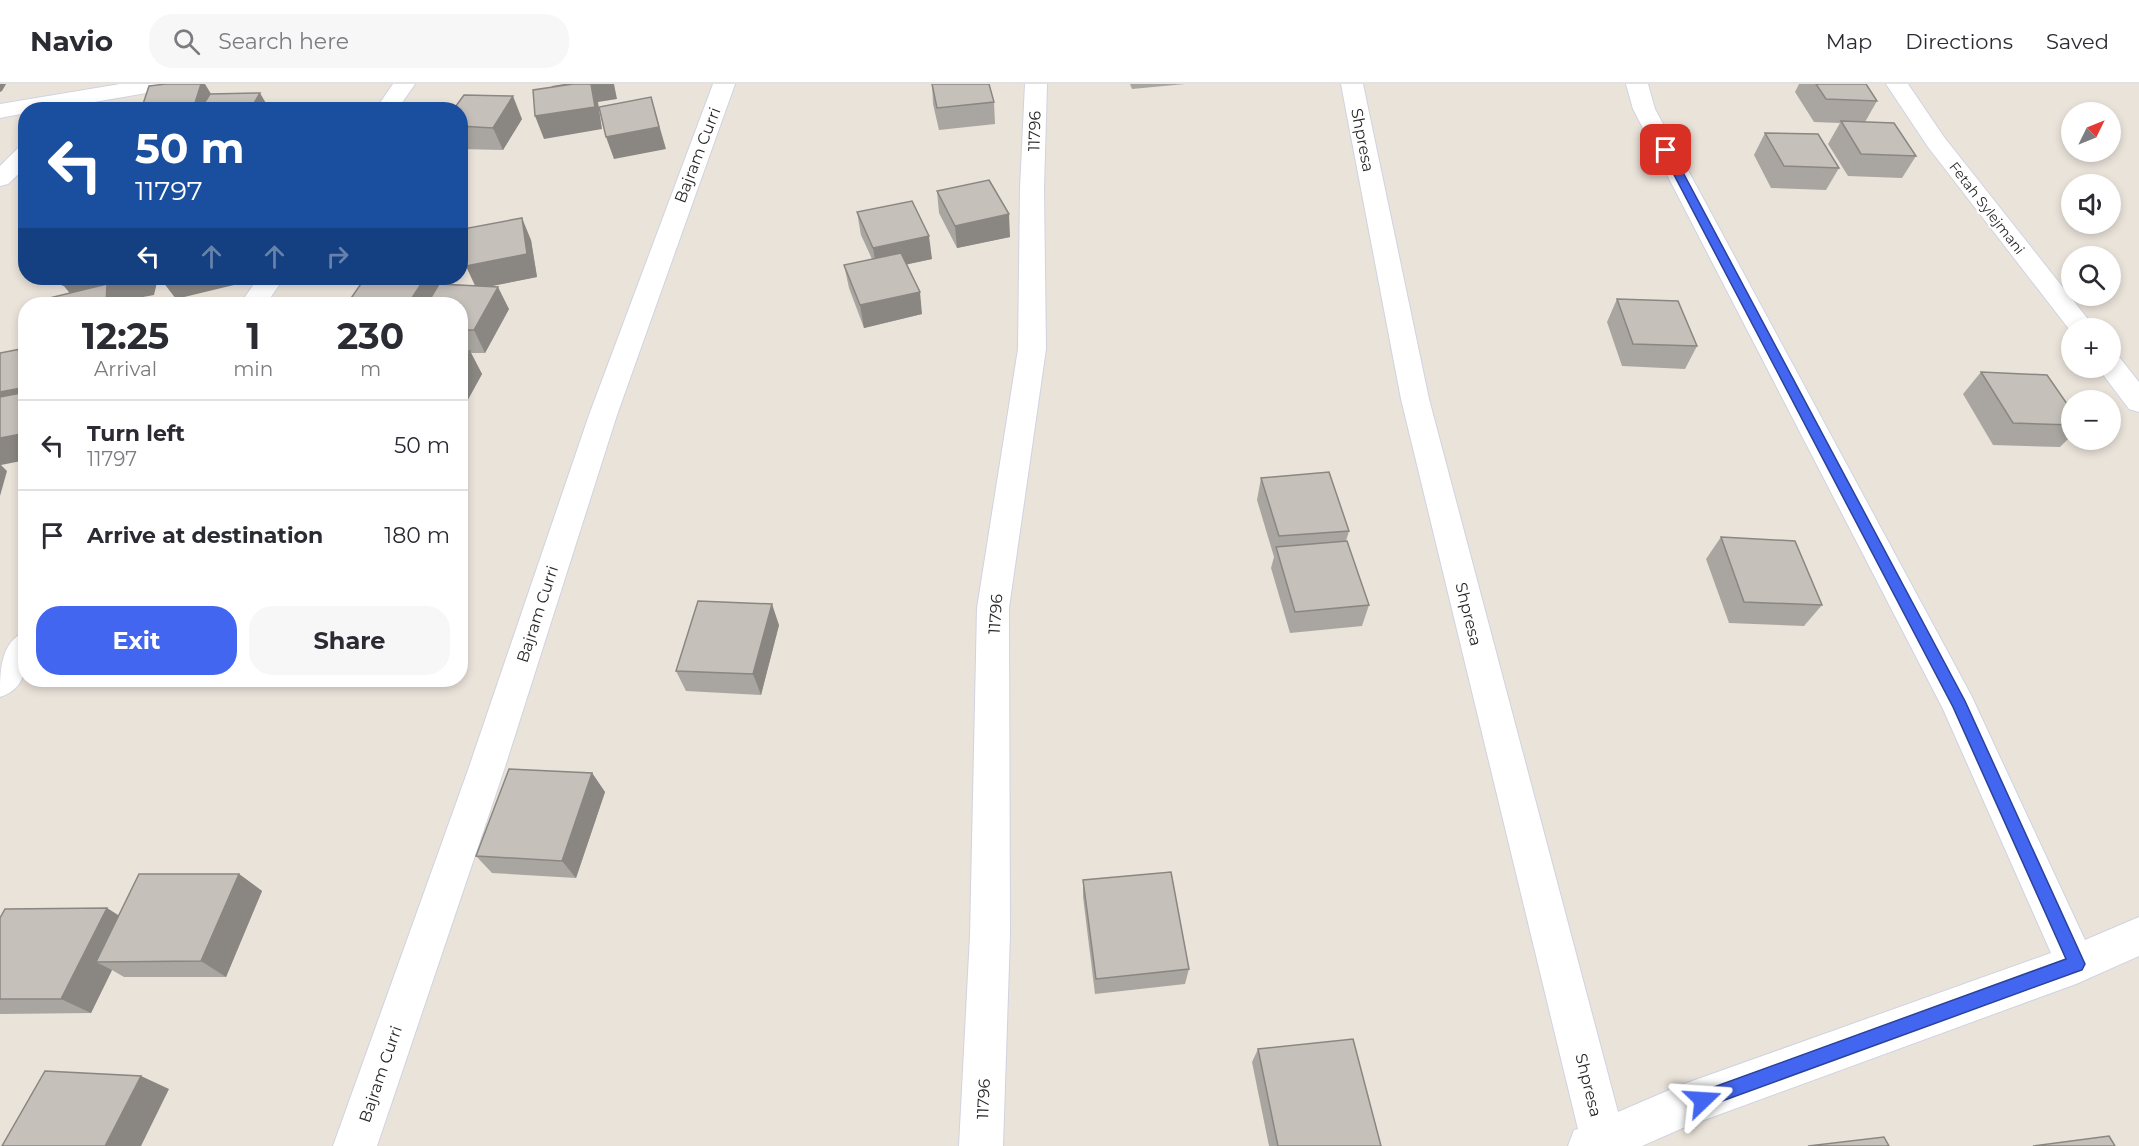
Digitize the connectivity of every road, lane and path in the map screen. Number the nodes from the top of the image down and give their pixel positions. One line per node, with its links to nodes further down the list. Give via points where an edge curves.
1 (158, 84): 8 (street)
2 (404, 84): 10 (street)
3 (724, 84): 23 (street, Bajram Curri, via 603,416 486,770)
4 (1036, 84): 24 (street, 11796, via 1032,349 993,608 990,935)
5 (1352, 84): 22 (street, Shpresa, via 1415,399)
6 (1637, 84): 21 (street, via 1644,109 1959,705)
7 (1897, 84): 15 (street, Fetah Sylejmani, via 1936,142)
8 (83, 97): 9 (street)
9 (53, 102)
10 (392, 102)
11 (18, 108): 12 (street)
12 (0, 111)
13 (18, 161): 14 (street)
14 (0, 179)
15 (2074, 318)
16 (2120, 378): 17 (street)
17 (2139, 402)
18 (18, 657): 19 (street)
19 (0, 683)
20 (2139, 936): 21 (street)
21 (2076, 964): 22 (street, via 1681,1107)
22 (1597, 1143)
23 (355, 1146)
24 (981, 1146)

